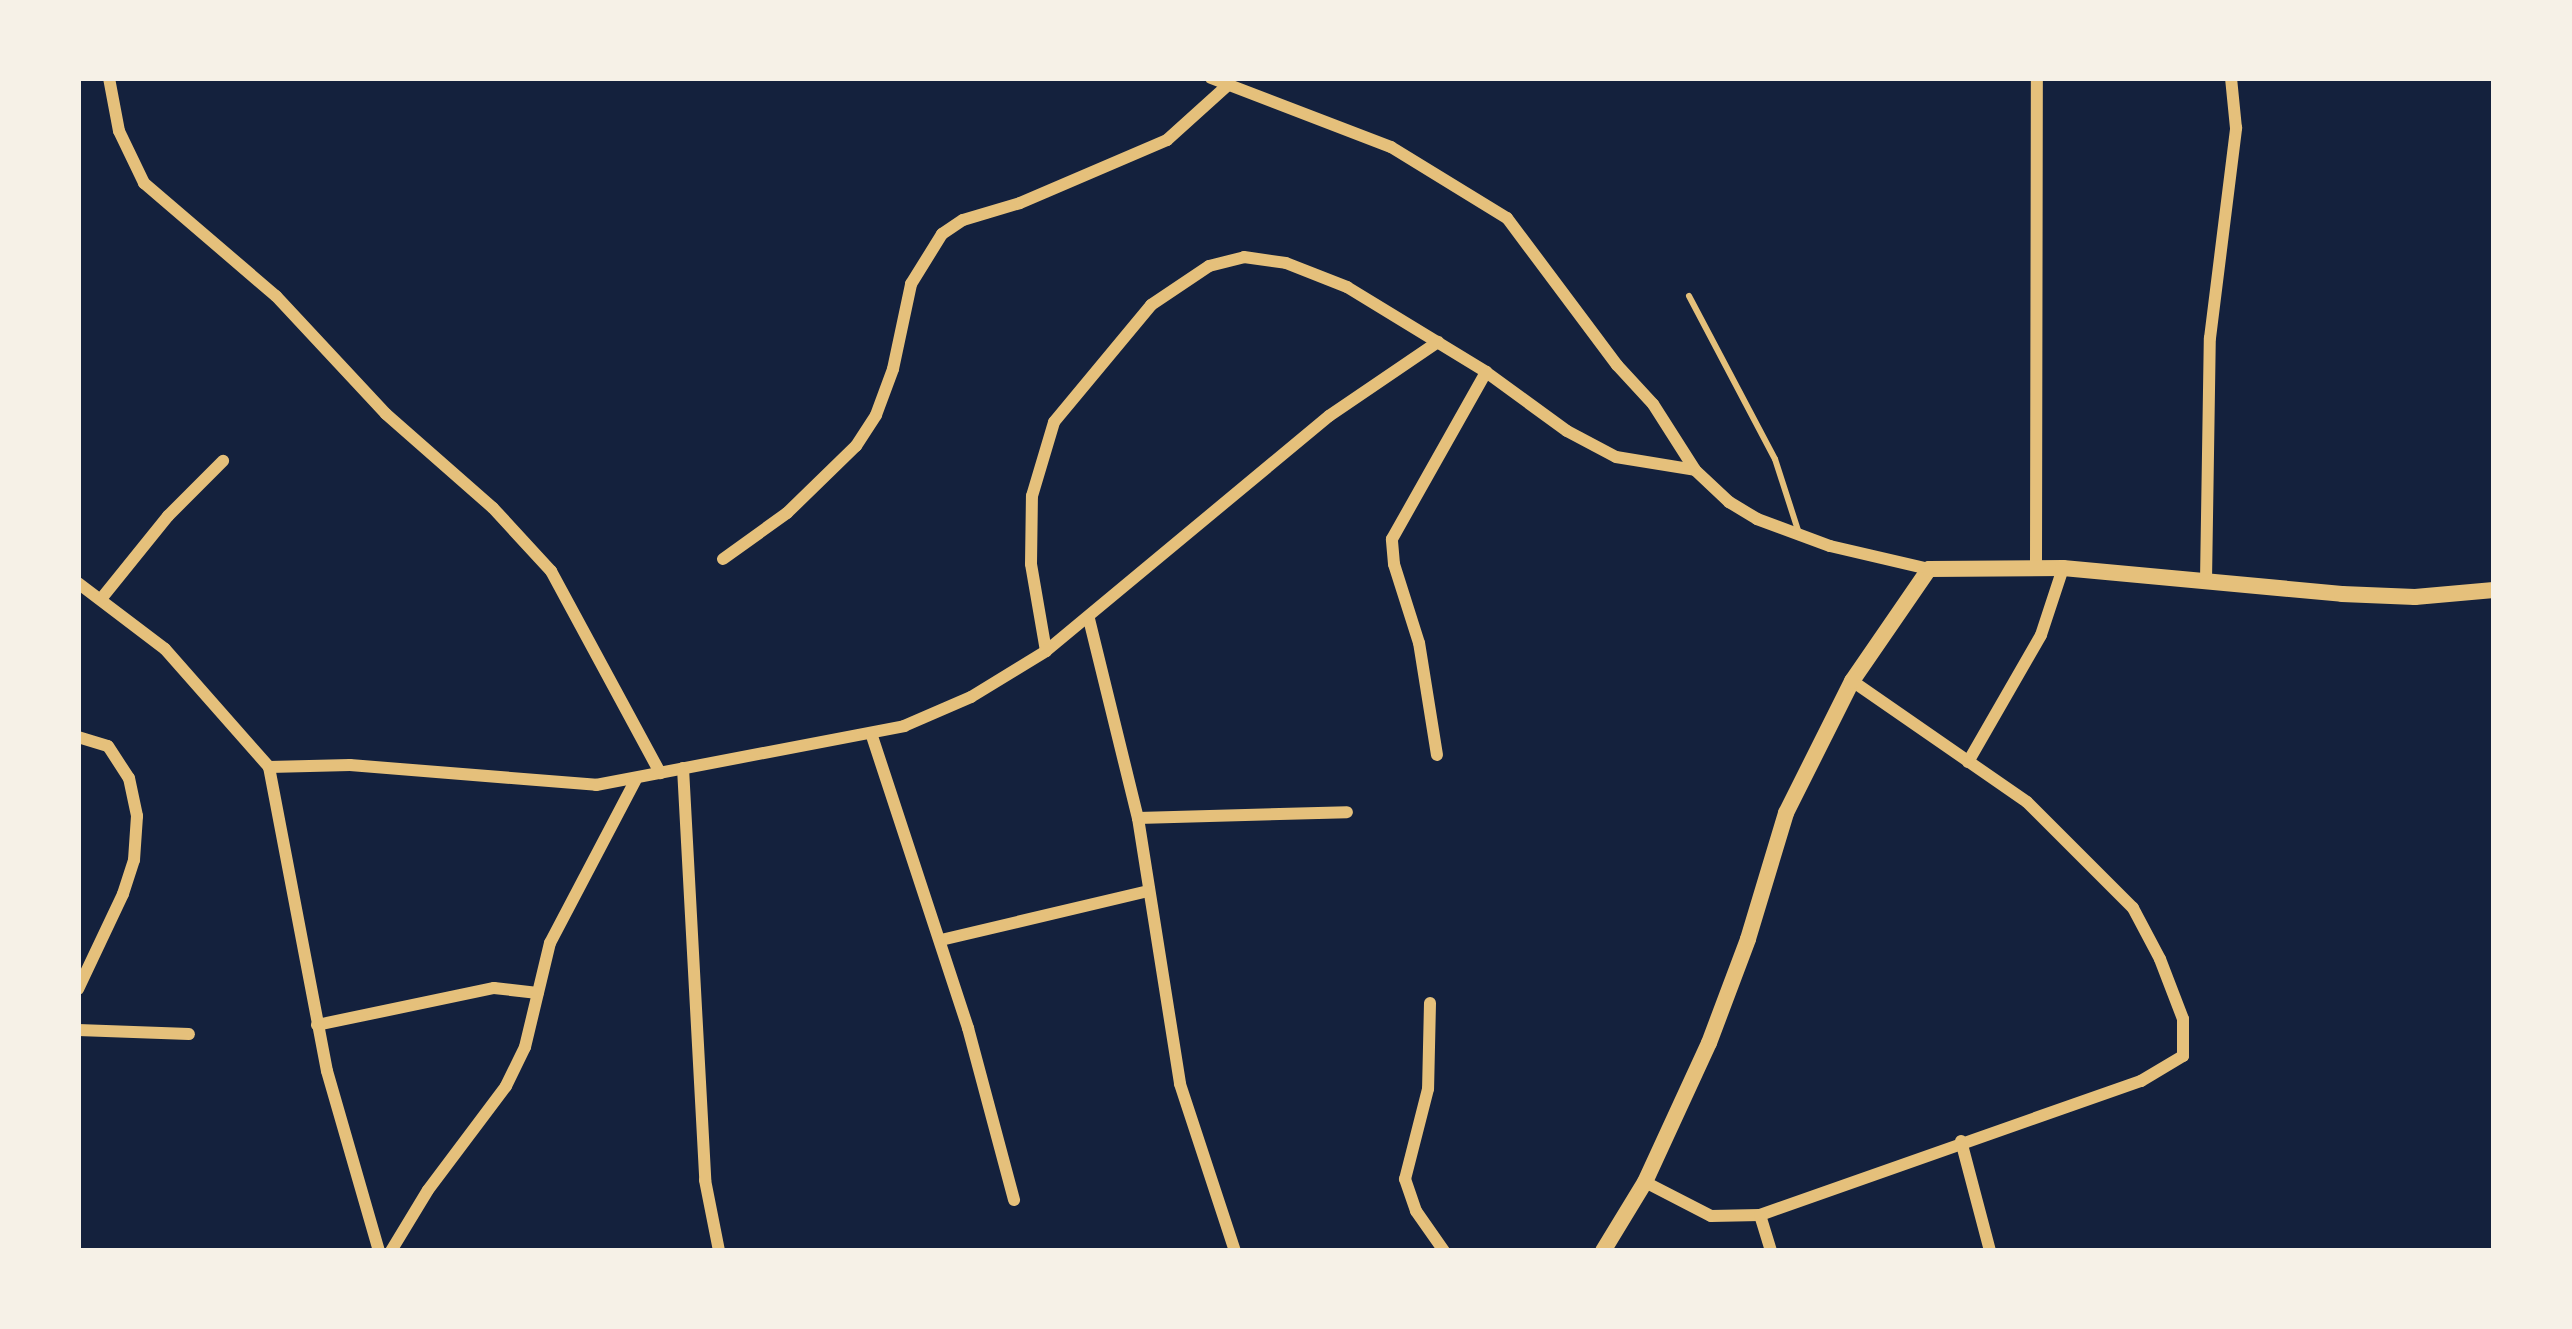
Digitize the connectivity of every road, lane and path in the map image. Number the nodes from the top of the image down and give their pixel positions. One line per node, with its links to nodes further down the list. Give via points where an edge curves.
1 (109, 78): 29 (street, via 119,131 144,183 276,296 551,572)
2 (1210, 78): 5 (street)
3 (2037, 78): 13 (street)
4 (2230, 78): 16 (street, via 2236,128 2210,338)
5 (1229, 84): 10 (street, via 1391,148 1507,218); 12 (street, via 1167,140 942,234 911,284 893,369 856,446 787,513)
6 (1689, 296): 11 (lane, via 1775,459)
7 (1438, 342): 8 (street); 20 (street, via 1329,416); 21 (street, via 1347,287 1244,257 1209,266 1151,305 1080,385 1042,456 1031,564)
8 (1486, 373): 10 (street, via 1616,457); 25 (street, via 1392,538)
9 (223, 461): 19 (street)
10 (1695, 470): 11 (street, via 1757,519)
11 (1799, 534): 15 (street)
12 (723, 559)
13 (2036, 566): 14 (street); 15 (street)
14 (2063, 568): 16 (street); 26 (street, via 2041,634)
15 (1929, 569): 22 (street)
16 (2206, 581): 18 (street, via 2415,597)
17 (78, 583): 19 (street)
18 (2494, 590)
19 (100, 599): 27 (street, via 165,649)
20 (1089, 619): 21 (street); 32 (street)
21 (1046, 650): 23 (street, via 937,713)
22 (1852, 681): 26 (street); 42 (street, via 1786,813 1740,960)
23 (872, 733): 28 (street); 34 (street)
24 (78, 737): 35 (street, via 108,746 129,778 137,837 123,894)
25 (1437, 755)
26 (1968, 762): 41 (street, via 2056,827 2133,908 2169,979 2186,1038 2180,1063 2160,1074)
27 (269, 767): 30 (street, via 350,765 558,784); 38 (street)
28 (683, 768): 29 (street); 47 (street, via 705,1180)
29 (660, 773): 30 (street)
30 (636, 779): 36 (street, via 559,925)
31 (1347, 812): 32 (street)
32 (1138, 818): 33 (street)
33 (1148, 891): 34 (street); 48 (street, via 1180,1084)
34 (941, 940): 43 (street)
35 (78, 988)
36 (538, 992): 38 (street, via 494,988); 46 (street, via 506,1086)
37 (1430, 1003): 49 (street, via 1428,1089 1405,1178)
38 (317, 1024): 45 (street)
39 (78, 1030): 40 (street)
40 (189, 1034)
41 (1961, 1141): 44 (street); 52 (street)
42 (1645, 1182): 44 (street, via 1711,1216); 50 (street)
43 (1014, 1200)
44 (1760, 1215): 51 (street)
45 (379, 1251)
46 (391, 1251)
47 (719, 1251)
48 (1235, 1251)
49 (1444, 1251)
50 (1603, 1251)
51 (1772, 1251)
52 (1990, 1251)

